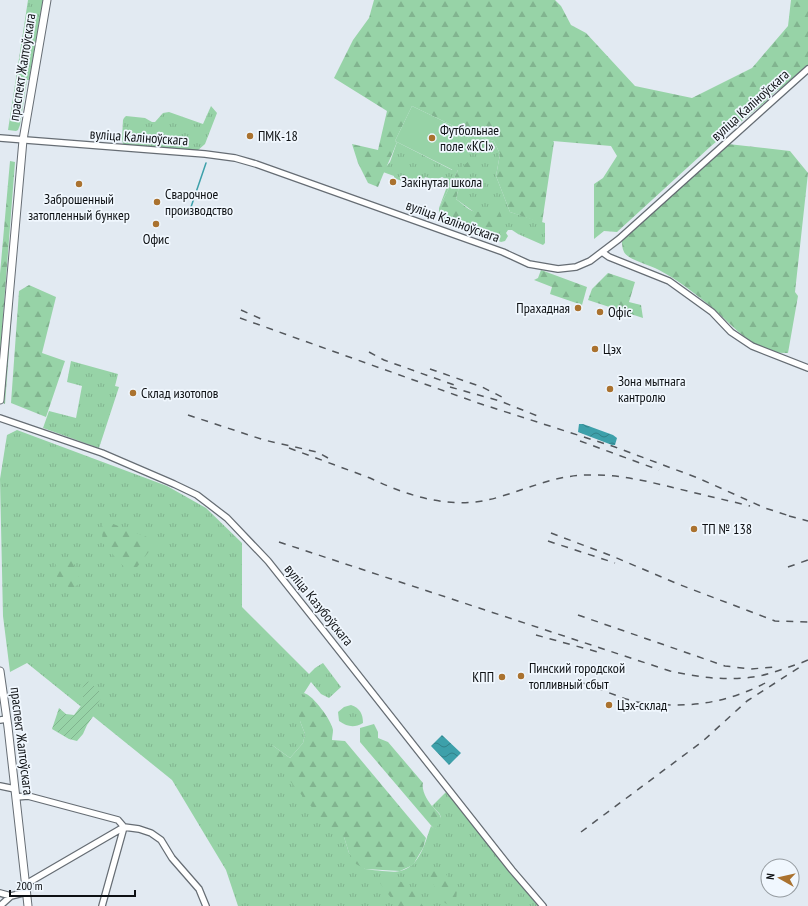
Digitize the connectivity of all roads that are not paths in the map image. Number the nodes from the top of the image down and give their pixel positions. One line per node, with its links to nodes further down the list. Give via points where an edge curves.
1 (46, 0): 4 (main road, праспект Жалтоўскага)
2 (808, 69): 5 (street, вуліца Каліноўскага)
3 (0, 138): 4 (street, вуліца Каліноўскага)
4 (23, 140): 5 (street, вуліца Каліноўскага, via 205,154 245,160 503,252 529,264 558,269 570,268 590,261); 7 (main road, праспект Жалтоўскага)
5 (602, 252): 6 (street, via 669,281 712,312 731,332 752,346)
6 (808, 368)
7 (0, 386): 8 (main road, праспект Жалтоўскага)
8 (0, 400)
9 (0, 418): 24 (street, вуліца Казубоўскага, via 102,454 174,484 197,496 227,518 268,561)
10 (0, 672): 11 (main road, праспект Жалтоўскага)
11 (4, 720): 13 (main road, праспект Жалтоўскага)
12 (0, 786): 13 (street)
13 (15, 789): 14 (main road, праспект Жалтоўскага)
14 (16, 797): 15 (street, via 28,796 118,820); 16 (main road, праспект Жалтоўскага)
15 (124, 827): 16 (street); 22 (street); 23 (street, via 151,833 161,840 172,858 199,889)
16 (26, 884): 17 (main road, праспект Жалтоўскага)
17 (27, 892): 19 (street); 21 (main road, праспект Жалтоўскага)
18 (0, 893): 19 (street)
19 (11, 896): 20 (street)
20 (0, 906)
21 (28, 906)
22 (102, 906)
23 (206, 906)
24 (543, 906)

